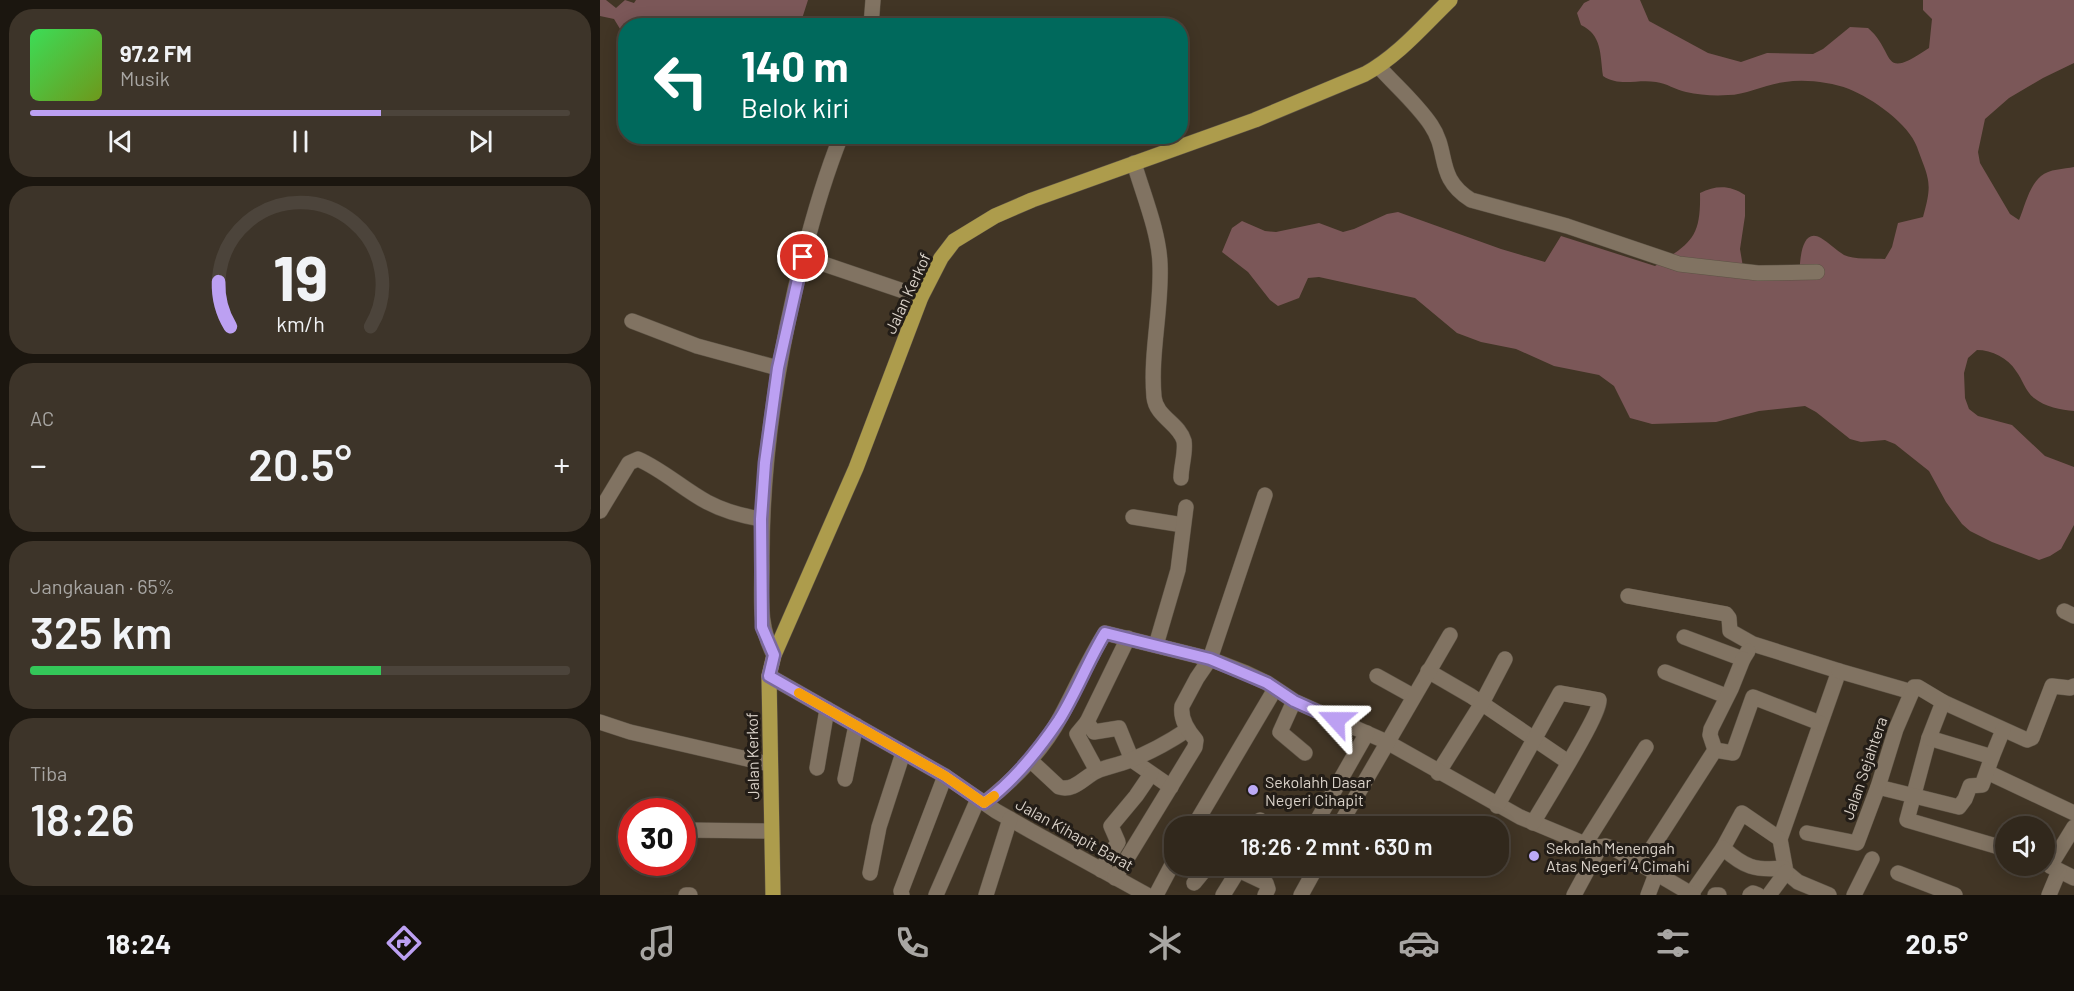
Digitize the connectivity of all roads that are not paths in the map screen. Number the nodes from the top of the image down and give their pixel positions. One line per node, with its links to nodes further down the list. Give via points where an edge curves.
1 (873, 0): 3 (street)
2 (1450, 0): 4 (main road, Jalan Kerkof)
3 (872, 18)
4 (1379, 67): 7 (main road, Jalan Kerkof, via 1295,105); 10 (street, via 1433,127 1449,179 1471,200 1567,226 1679,264 1758,273)
5 (838, 144): 9 (street)
6 (1187, 144): 8 (main road, Jalan Kerkof)
7 (1188, 144)
8 (1134, 163): 11 (main road, Jalan Kerkof, via 1032,200 974,228 954,242 941,258); 14 (street, via 1160,264 1153,378 1156,408 1181,434)
9 (803, 257): 11 (street); 13 (street)
10 (1817, 272)
11 (921, 297): 27 (main road, Jalan Kerkof, via 856,468)
12 (632, 321): 13 (street, via 697,346)
13 (778, 368): 19 (street)
14 (1181, 478)
15 (1265, 495): 29 (street)
16 (1186, 507): 20 (street)
17 (600, 511): 19 (street, via 629,463 638,459 705,501)
18 (1133, 517): 20 (street)
19 (761, 519): 27 (street, via 762,627)
20 (1183, 525): 26 (street, via 1178,570)
21 (1628, 596): 25 (street, via 1726,614 1730,632)
22 (1450, 635): 31 (street)
23 (1684, 637): 30 (street)
24 (1128, 638): 26 (street); 45 (street, via 1105,633); 49 (street)
25 (1753, 644): 30 (street); 32 (street)
26 (1156, 645): 29 (street)
27 (774, 655): 34 (main road, Jalan Kerkof)
28 (1505, 658): 43 (street)
29 (1210, 659): 37 (street); 50 (street, via 1182,706)
30 (1743, 659): 40 (street)
31 (1428, 671): 39 (street); 43 (street)
32 (1839, 671): 38 (street); 47 (street)
33 (1665, 672): 40 (street)
34 (769, 676): 44 (street, Jalan Kihapit Barat); 64 (main road, Jalan Kerkof)
35 (1377, 676): 39 (street)
36 (2074, 686): 51 (street, via 2052,686 2032,738 2023,739)
37 (1275, 689): 41 (street); 79 (street)
38 (1912, 692): 42 (street, via 1918,687); 73 (street, Jalan Sejahtera)
39 (1413, 696): 55 (street)
40 (1726, 696): 57 (street, via 1710,732)
41 (1294, 701): 52 (street); 59 (street, via 1280,732)
42 (1943, 702): 51 (street); 53 (street)
43 (1482, 703): 54 (street); 68 (street)
44 (827, 709): 48 (street, Jalan Kihapit Barat); 65 (street)
45 (1060, 718): 49 (street); 61 (street)
46 (600, 722): 64 (street)
47 (1820, 723): 57 (street, via 1753,697 1733,753); 89 (street)
48 (856, 725): 58 (street, Jalan Kihapit Barat); 71 (street)
49 (1082, 728): 62 (street, via 1094,732 1116,727 1121,730); 66 (street)
50 (1187, 730): 62 (street); 72 (street, via 1196,740 1195,747)
51 (2003, 730): 60 (street)
52 (1367, 733): 55 (street); 77 (street)
53 (1929, 738): 60 (street); 74 (street)
54 (1534, 740): 63 (street); 63 (street, via 1560,693 1599,700 1600,705); 76 (street)
55 (1387, 742): 68 (street); 82 (street)
56 (1646, 747): 90 (street)
57 (1715, 750): 95 (street)
58 (903, 753): 70 (street, Jalan Kihapit Barat); 99 (street, via 879,827)
59 (1305, 753)
60 (1992, 757): 67 (street)
61 (1030, 760): 66 (street, via 1064,789); 75 (street, via 1004,788)
62 (1132, 760): 66 (street); 69 (street)
63 (1568, 762): 84 (street)
64 (769, 764): 87 (main road, Jalan Kerkof)
65 (817, 768)
66 (1097, 771)
67 (1987, 772): 74 (street, via 1981,786 1969,787 1959,807); 78 (street)
68 (1438, 773): 76 (street)
69 (1150, 774): 72 (street); 97 (street, via 1111,826 1118,842)
70 (945, 776): 75 (street, Jalan Kihapit Barat); 113 (street)
71 (845, 779)
72 (1171, 787): 109 (street)
73 (1878, 788): 74 (street); 88 (street, Jalan Sejahtera, via 1857,843)
74 (1914, 795): 91 (street, via 1907,820)
75 (981, 801): 83 (street, Jalan Kihapit Barat); 114 (street)
76 (1497, 806): 84 (street)
77 (1322, 811): 80 (street); 81 (street)
78 (2074, 813)
79 (1200, 816)
80 (1319, 816)
81 (1329, 816)
82 (1345, 816)
83 (1010, 819): 97 (street, Jalan Kihapit Barat); 115 (street)
84 (1533, 823): 90 (street)
85 (2074, 827): 94 (street)
86 (696, 830): 87 (street)
87 (771, 831): 112 (main road, Jalan Kerkof)
88 (1808, 833)
89 (1780, 839): 92 (street, via 1742,813); 98 (street)
90 (1592, 846): 95 (street, via 1615,849); 121 (street)
91 (1995, 846)
92 (1723, 848): 98 (street, via 1744,866); 111 (street)
93 (1872, 859): 127 (street)
94 (2055, 860)
95 (1641, 865): 101 (street)
96 (2055, 869): 108 (street)
97 (1101, 870): 109 (street, Jalan Kihapit Barat)
98 (1785, 870): 125 (street); 126 (street, via 1798,882)
99 (870, 873)
100 (1898, 873): 128 (street)
101 (1656, 874): 111 (street); 122 (street)
102 (1166, 876): 117 (street)
103 (1200, 876): 110 (street)
104 (1232, 876): 118 (street)
105 (1252, 876): 119 (street, via 1268,885)
106 (1312, 876): 120 (street)
107 (2050, 876): 129 (street)
108 (2074, 878)
109 (1115, 879): 116 (street, Jalan Kihapit Barat)
110 (1194, 883)
111 (1692, 894)
112 (773, 895)
113 (902, 895)
114 (936, 895)
115 (986, 895)
116 (1147, 895)
117 (1156, 895)
118 (1223, 895)
119 (1265, 895)
120 (1301, 895)
121 (1574, 895)
122 (1648, 895)
123 (1750, 895): 124 (street)
124 (1758, 895)
125 (1769, 895)
126 (1829, 895)
127 (1854, 895)
128 (1955, 895)
129 (2049, 895)

